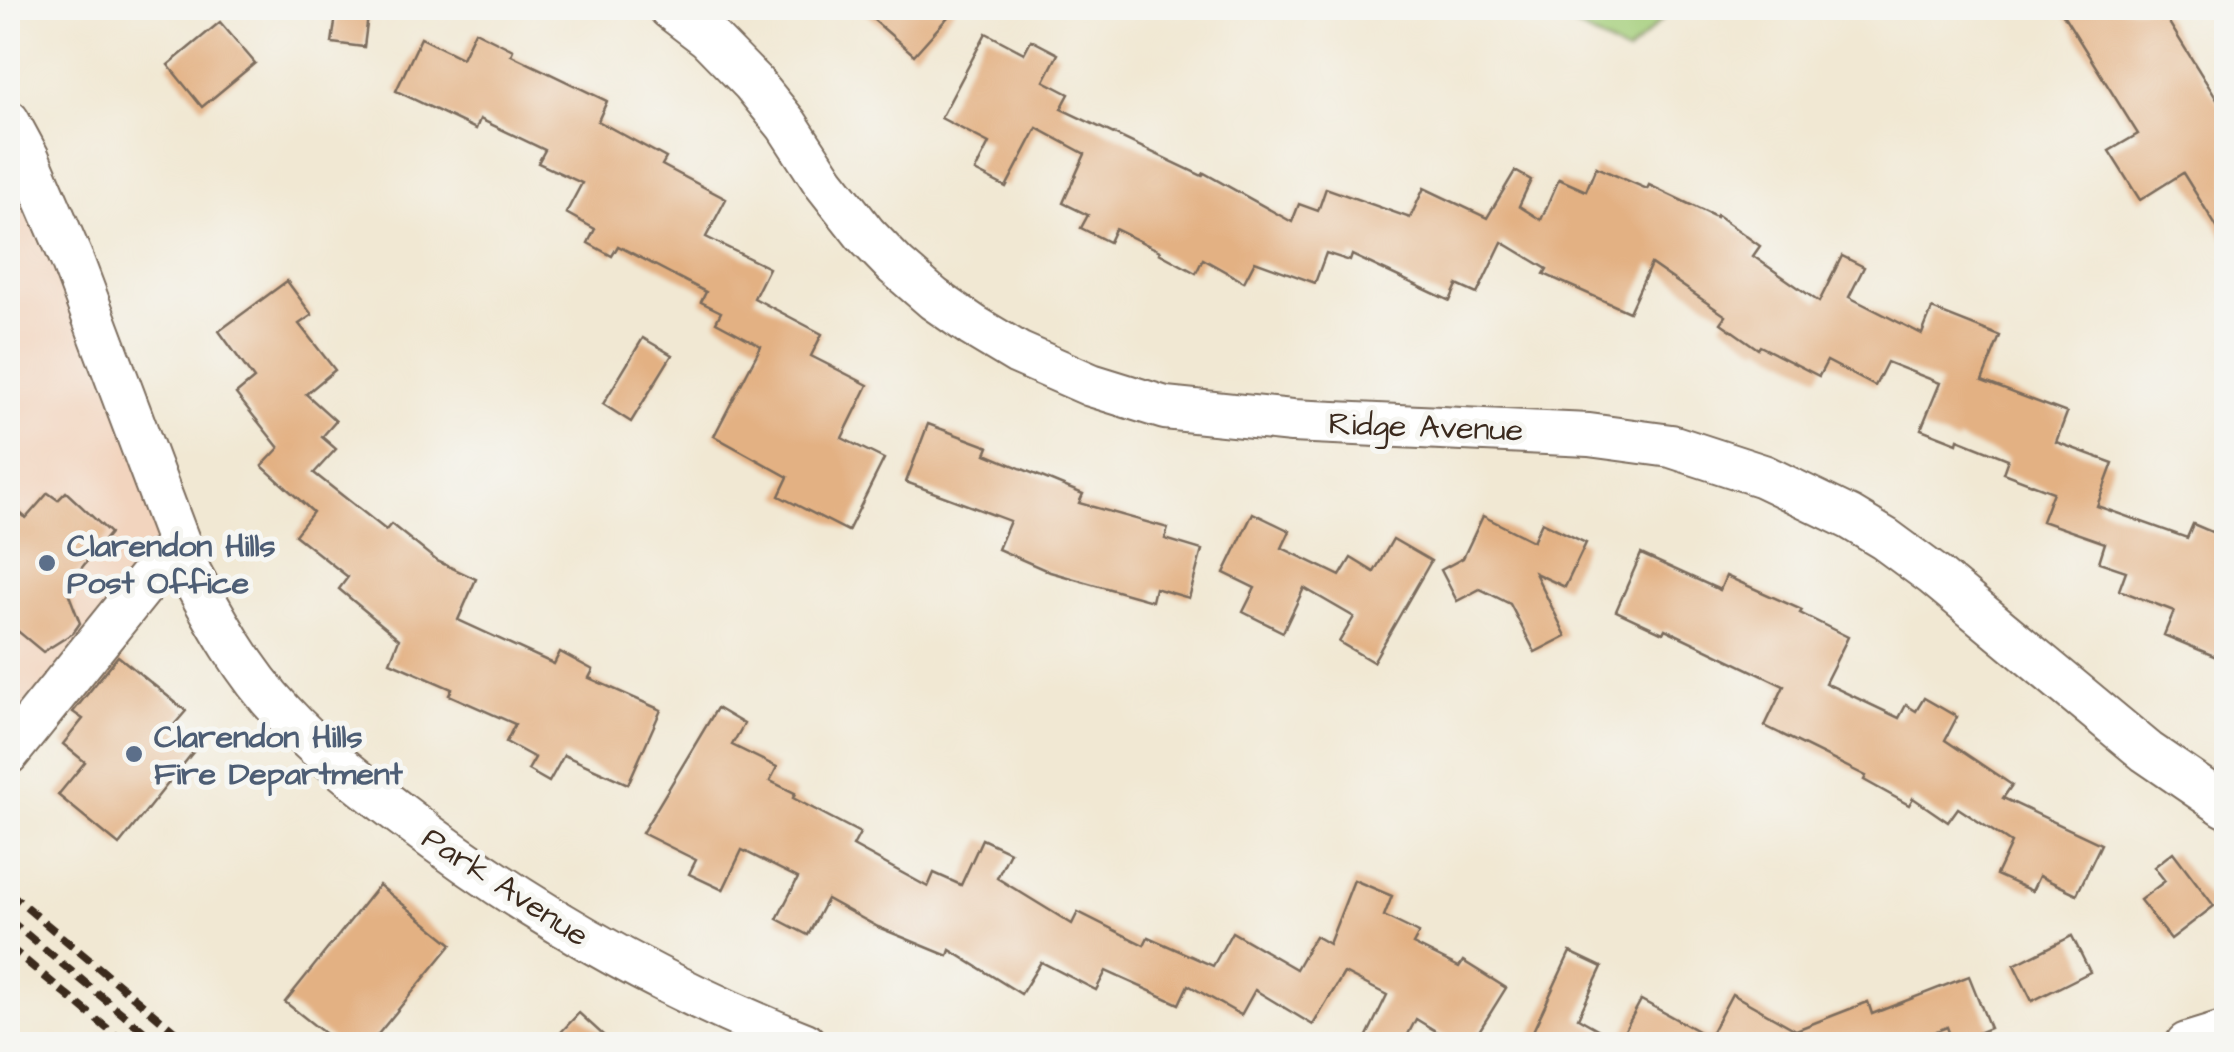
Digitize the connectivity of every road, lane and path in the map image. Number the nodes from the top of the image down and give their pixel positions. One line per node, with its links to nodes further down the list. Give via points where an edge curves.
1 (670, 8): 6 (street, Ridge Avenue, via 753,83 824,182 896,266 1018,353 1165,408 1589,434 1671,446 1763,476 1885,539 2146,752)
2 (8, 121): 3 (street, Park Avenue)
3 (18, 170): 4 (street, Park Avenue, via 72,260)
4 (178, 542): 5 (street); 8 (street, Park Avenue, via 214,618 256,680 377,797 520,900 606,951)
5 (8, 754)
6 (2226, 806)
7 (2226, 1032): 9 (street)
8 (805, 1044)
9 (2187, 1044)

